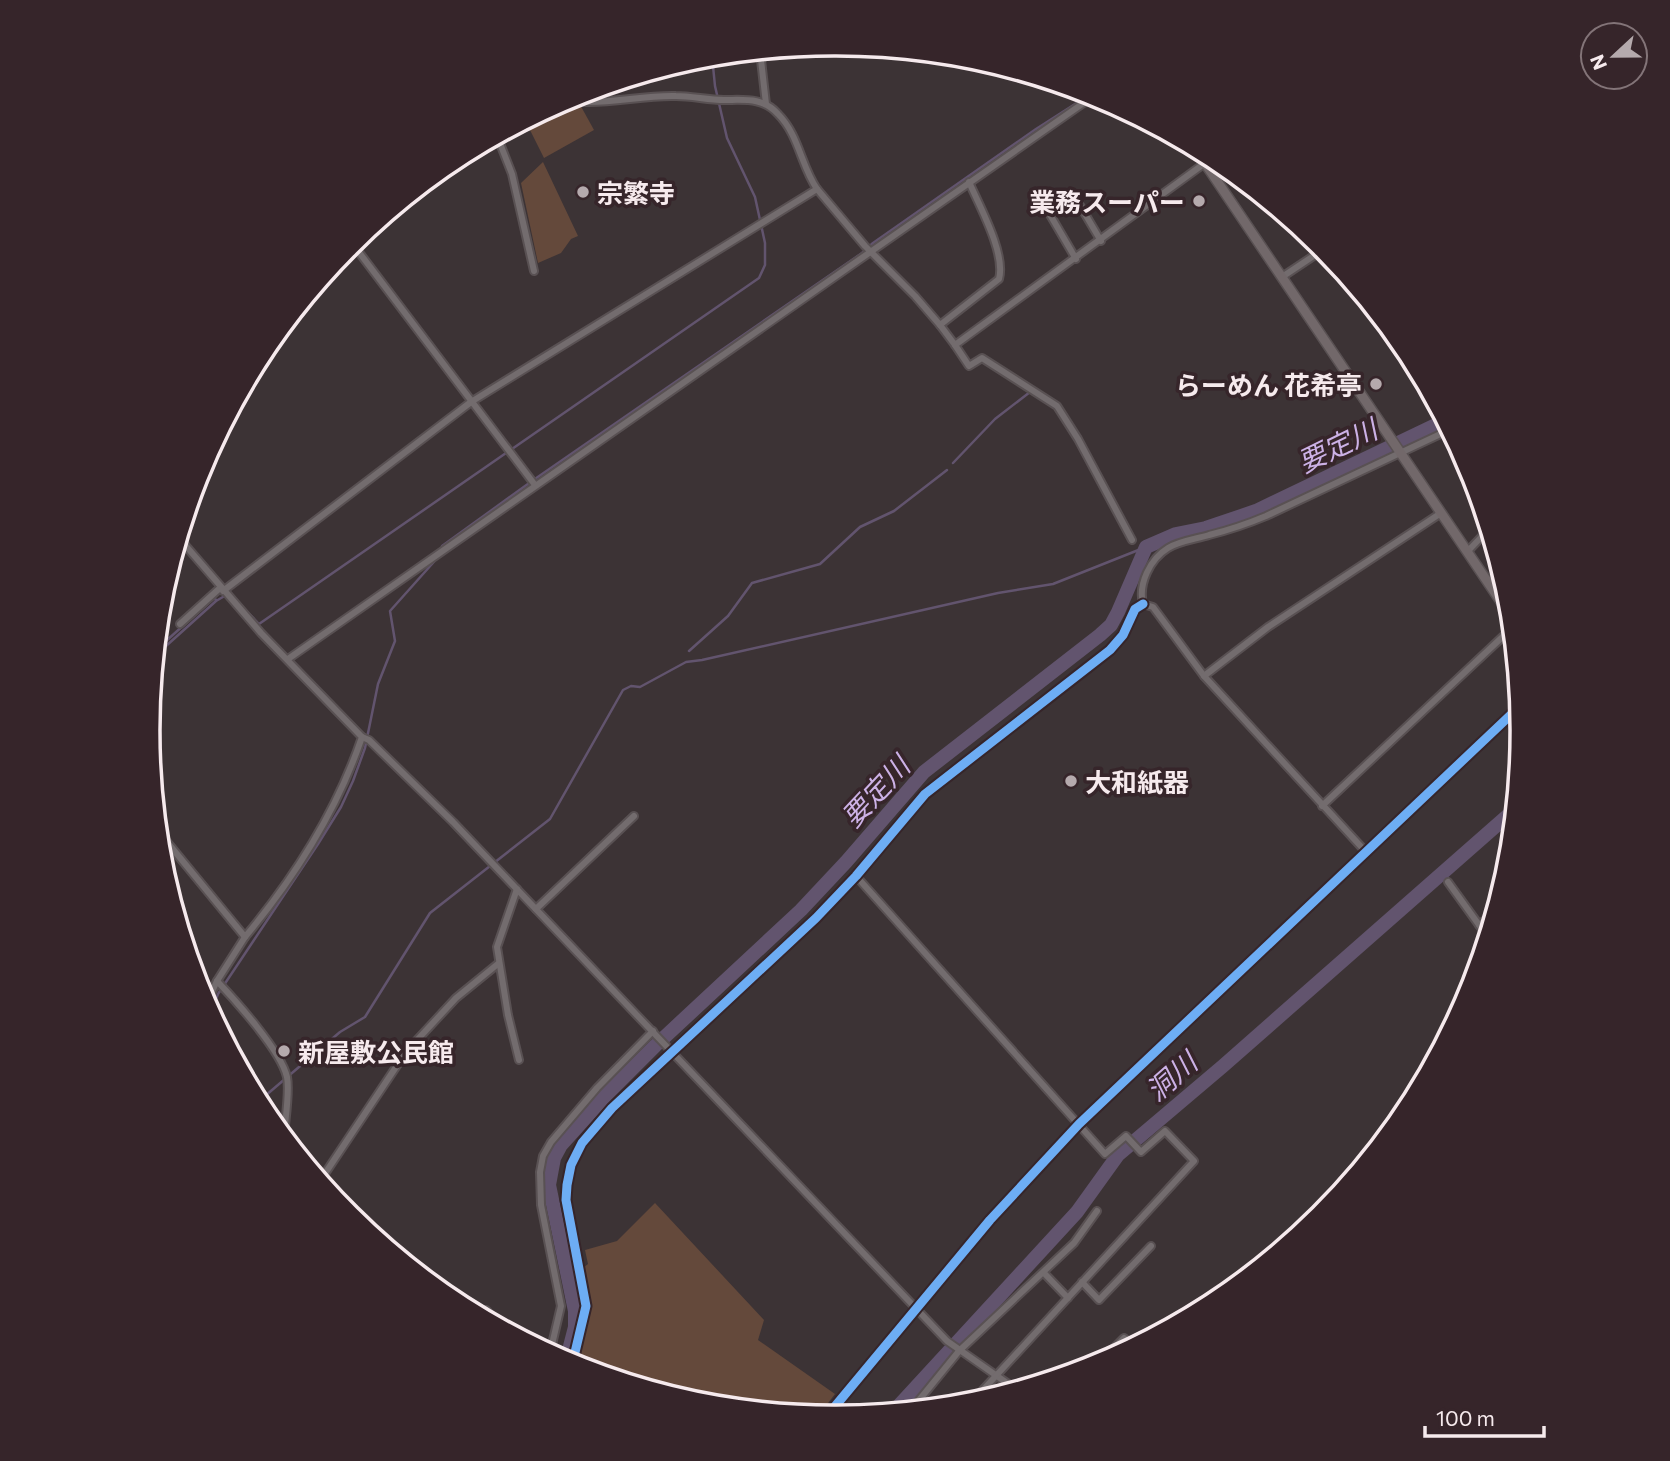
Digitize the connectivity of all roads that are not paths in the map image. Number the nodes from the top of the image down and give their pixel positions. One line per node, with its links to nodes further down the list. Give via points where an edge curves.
1 (761, 60): 4 (street)
2 (591, 102): 4 (street, via 675,96)
3 (1083, 103): 8 (street)
4 (766, 104): 9 (street, via 786,122)
5 (501, 146): 17 (street)
6 (1202, 165): 12 (street)
7 (1210, 170): 18 (main road)
8 (969, 183): 13 (street); 19 (street, via 1002,271 999,279)
9 (817, 189): 13 (street); 21 (street)
10 (1075, 197): 12 (street)
11 (1042, 201): 16 (street)
12 (1101, 241): 16 (street)
13 (869, 250): 19 (street); 24 (street)
14 (359, 253): 21 (street)
15 (1313, 255): 18 (street)
16 (1076, 259): 20 (street)
17 (534, 271)
18 (1282, 277): 23 (main road)
19 (940, 326): 20 (street)
20 (955, 345): 27 (street, via 969,366 982,358 1057,407)
21 (471, 402): 24 (street); 30 (street)
22 (1441, 434): 23 (street)
23 (1401, 453): 25 (main road); 32 (street, via 1239,527 1170,546 1150,566 1140,592)
24 (535, 485): 35 (street)
25 (1441, 513): 29 (main road); 36 (street, via 1268,627)
26 (1481, 537): 29 (street)
27 (1132, 540)
28 (186, 546): 30 (street)
29 (1468, 551): 31 (main road)
30 (222, 590): 33 (street); 35 (street)
31 (1496, 593)
32 (1143, 604): 36 (street, via 1153,607); 43 (street, via 1135,609 1110,650 925,794)
33 (180, 624)
34 (1503, 636): 39 (street)
35 (288, 659): 38 (street)
36 (1204, 676): 39 (street)
37 (1509, 716): 42 (street)
38 (365, 739): 45 (street); 49 (street, via 332,811)
39 (1322, 806): 42 (street)
40 (634, 816): 46 (street)
41 (170, 846): 49 (street)
42 (1366, 852): 57 (street)
43 (856, 876): 54 (street, via 816,918); 57 (street)
44 (1448, 882): 48 (street)
45 (517, 889): 46 (street); 50 (street, via 497,947)
46 (536, 909): 53 (street)
47 (1481, 923): 48 (street)
48 (1479, 925)
49 (245, 937): 51 (street)
50 (499, 963): 55 (street); 58 (street, via 456,998 406,1052)
51 (217, 981): 52 (street); 56 (street, via 258,1028 283,1067 288,1078)
52 (213, 990)
53 (654, 1033): 54 (street); 65 (street, via 597,1088 543,1156 541,1206 561,1306)
54 (670, 1049): 64 (street); 67 (street, via 582,1143 571,1165 566,1200 586,1306)
55 (519, 1060)
56 (285, 1120)
57 (1079, 1124): 62 (street, via 1105,1154 1126,1136 1141,1152 1166,1131 1194,1161); 64 (street)
58 (326, 1172)
59 (1097, 1211): 61 (street)
60 (1151, 1246): 62 (street, via 1099,1300)
61 (1044, 1273): 63 (street); 66 (street)
62 (1082, 1282): 63 (street)
63 (1068, 1298): 68 (street)
64 (915, 1308): 66 (street); 72 (street)
65 (552, 1342)
66 (959, 1351): 68 (street); 71 (street)
67 (575, 1353)
68 (995, 1375): 69 (street); 70 (street)
69 (1006, 1383)
70 (984, 1388)
71 (920, 1399)
72 (836, 1405)

